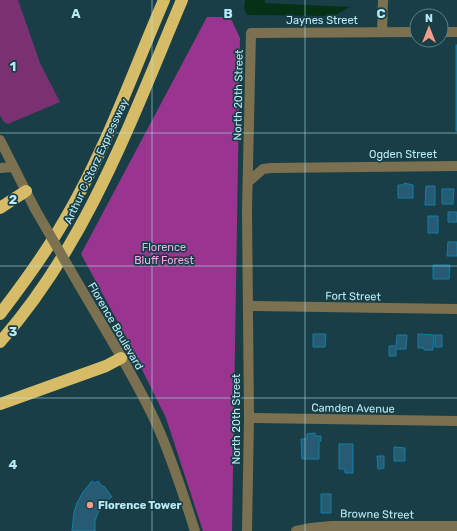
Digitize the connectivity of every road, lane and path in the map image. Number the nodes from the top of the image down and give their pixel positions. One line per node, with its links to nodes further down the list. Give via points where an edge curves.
1 (164, 0): 16 (highway, Arthur C Storz Expressway, via 106,138 64,221 31,274)
2 (182, 0): 17 (highway, Arthur C Storz Expressway, via 116,156 74,238 33,300)
3 (383, 0): 4 (street)
4 (382, 32): 5 (street, Jaynes Street); 6 (street, Jaynes Street)
5 (409, 32)
6 (252, 33): 11 (street, North 20th Street)
7 (0, 140): 9 (street, Florence Boulevard)
8 (455, 164): 11 (street, Ogden Street, via 271,168 263,169)
9 (13, 167): 10 (street); 12 (street, Florence Boulevard)
10 (0, 168)
11 (248, 182): 14 (street, North 20th Street)
12 (26, 191): 13 (highway); 18 (street, Florence Boulevard, bridge)
13 (0, 208)
14 (248, 306): 15 (street, Fort Street); 20 (street, North 20th Street)
15 (457, 309)
16 (0, 314)
17 (0, 342)
18 (121, 358): 19 (highway, via 106,366); 24 (street, Florence Boulevard, via 162,437)
19 (0, 404)
20 (248, 418): 21 (street, Camden Avenue); 25 (street, North 20th Street)
21 (457, 421)
22 (457, 526): 23 (street, Browne Street)
23 (419, 529): 26 (street, Browne Street, via 331,526)
24 (195, 531)
25 (247, 531)
26 (296, 531)

